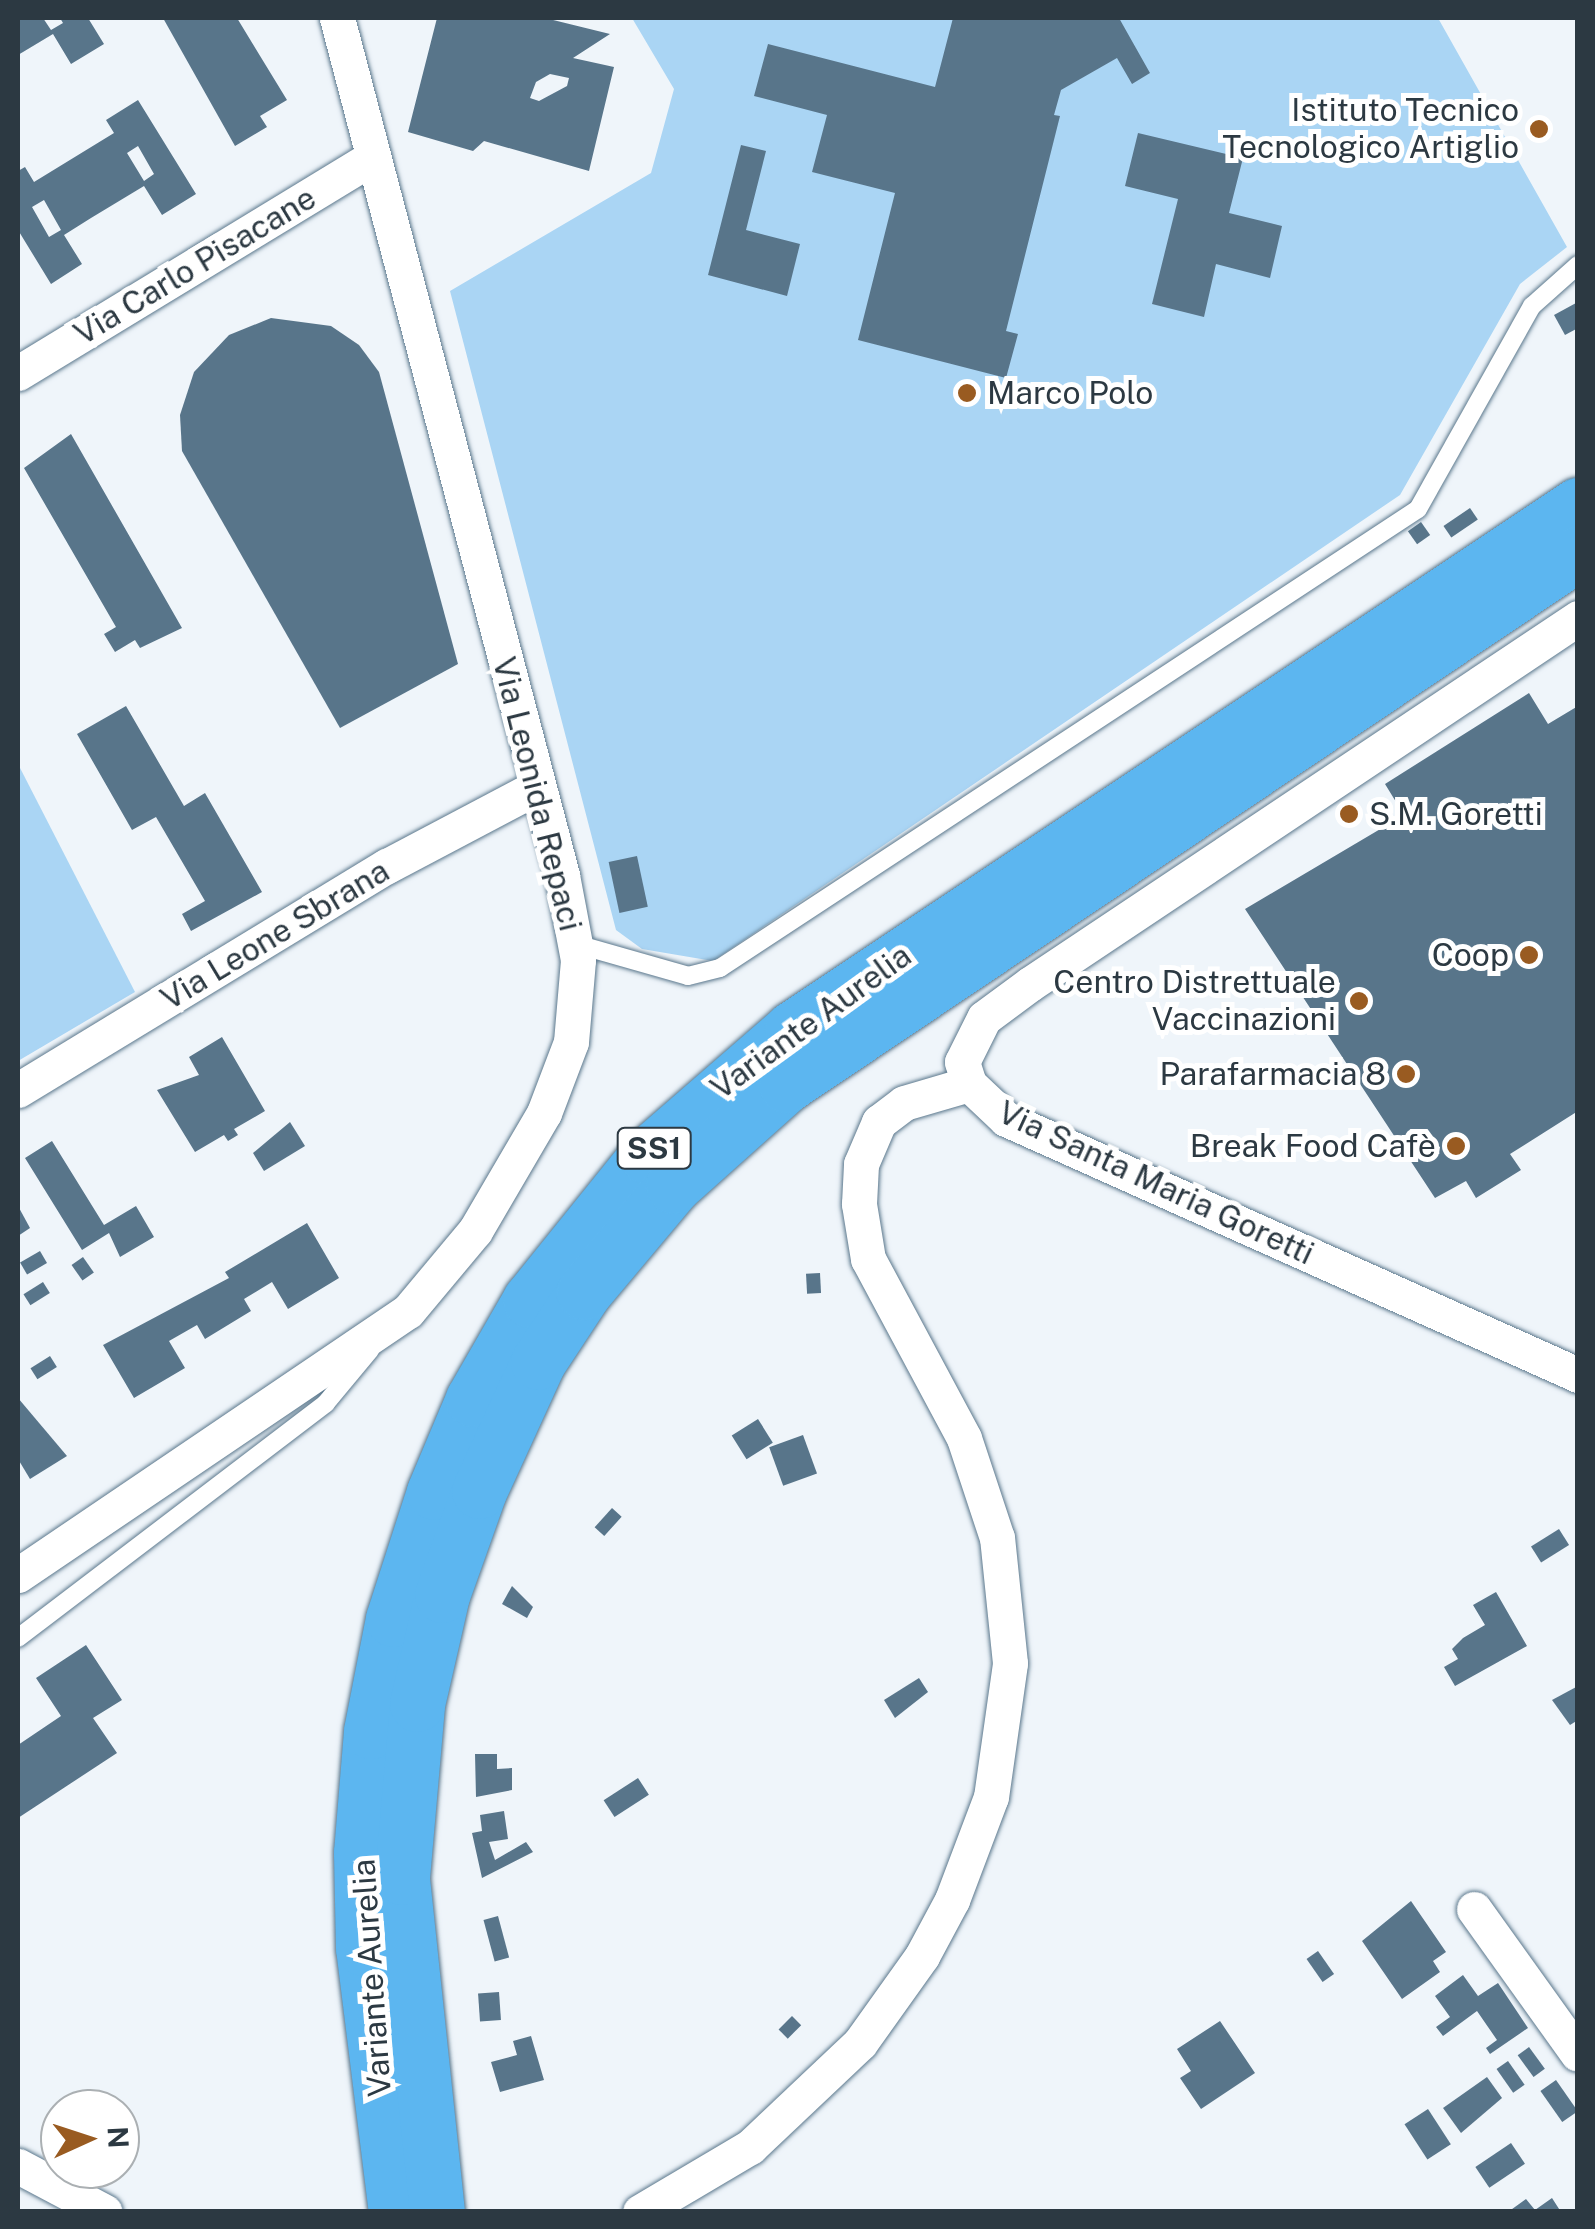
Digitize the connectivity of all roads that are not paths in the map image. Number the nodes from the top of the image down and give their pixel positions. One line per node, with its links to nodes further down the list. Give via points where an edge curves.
1 (337, 18): 2 (street, Via Leonida Repaci)
2 (372, 158): 4 (street, Via Carlo Pisacane); 8 (street, Via Leonida Repaci)
3 (1578, 265): 9 (lane, via 1532,306 1418,509 720,968 688,976)
4 (18, 374)
5 (1578, 504): 19 (highway, Variante Aurelia / SS1, via 792,1029 646,1156 530,1300 473,1399 434,1492 406,1572 374,1717 361,1853 362,1948)
6 (1578, 553): 19 (highway, Variante Aurelia / SS1, via 786,1085 673,1186 584,1292 538,1362 479,1491 442,1595 418,1704 402,1877)
7 (1578, 618): 10 (street, Via Santa Maria Goretti, via 984,1018 963,1051)
8 (536, 788): 9 (street, Via Leonida Repaci); 11 (street, Via Leone Sbrana, via 388,866)
9 (576, 944): 12 (street, Via Leonida Repaci, via 571,1042 544,1113 475,1231)
10 (968, 1084): 13 (street, Via Santa Maria Goretti, via 1006,1120); 21 (street, via 904,1103 879,1122 861,1164 859,1204 868,1258 972,1454 998,1538 1010,1663 991,1797 929,1942 860,2043 750,2147)
11 (18, 1090)
12 (383, 1334): 14 (street, Via Leonida Repaci); 15 (lane, via 326,1403)
13 (1578, 1375)
14 (18, 1575)
15 (18, 1638)
16 (1474, 1909): 17 (street)
17 (1578, 2054)
18 (18, 2166): 20 (street)
19 (415, 2202)
20 (105, 2212)
21 (640, 2212)

